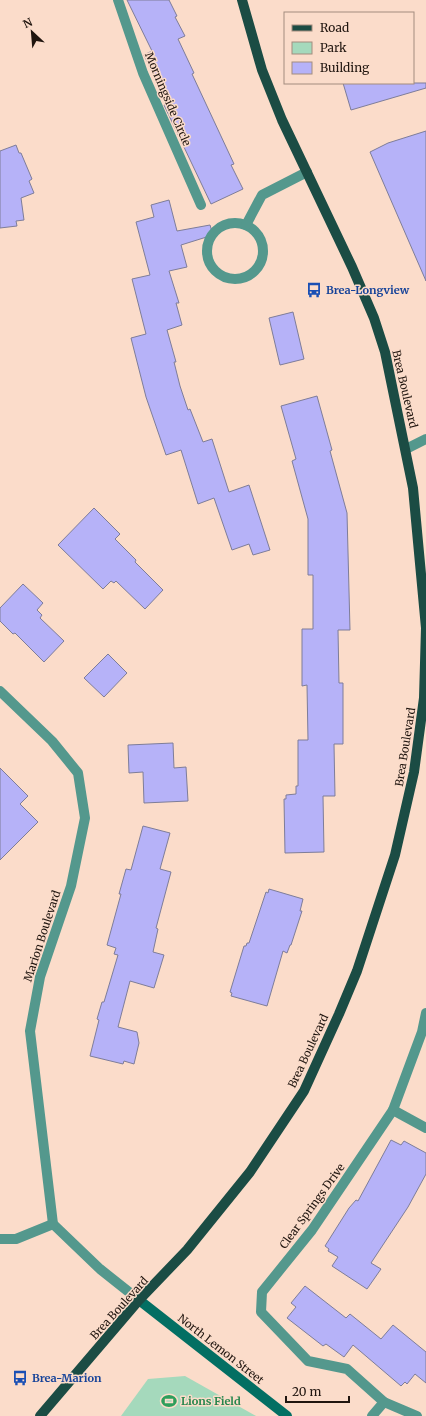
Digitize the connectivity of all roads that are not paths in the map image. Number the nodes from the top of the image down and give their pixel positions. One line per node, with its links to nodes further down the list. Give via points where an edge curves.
1 (118, 0): 4 (street, Morningside Circle, via 143,73)
2 (242, 0): 3 (main road, Brea Boulevard, via 262,70)
3 (307, 172): 5 (street, via 262,195); 7 (main road, Brea Boulevard, via 374,318 385,352)
4 (201, 205)
5 (246, 225): 5 (street, via 240,222 221,226 210,238 207,257 215,272 224,277 240,279 252,273 261,262 264,247 261,238 255,230)
6 (426, 438): 7 (street)
7 (406, 448): 9 (main road, Brea Boulevard, via 413,488 426,628)
8 (0, 691): 13 (street, Marion Boulevard, via 52,741 78,773 85,818 71,886 40,977 30,1030)
9 (425, 698): 15 (main road, Brea Boulevard, via 414,772 395,855 357,971 304,1091 250,1172 187,1250)
10 (426, 1013): 11 (street, Clear Springs Drive, via 422,1032)
11 (393, 1110): 12 (street); 16 (street, Clear Springs Drive, via 312,1230 262,1292 261,1312 308,1360 347,1369)
12 (426, 1128)
13 (53, 1224): 14 (street, via 16,1240); 15 (street, via 100,1269)
14 (0, 1240)
15 (139, 1300): 17 (main road, Brea Boulevard); 18 (street, North Lemon Street)
16 (384, 1402): 19 (street); 20 (street, Clear Springs Drive)
17 (40, 1416)
18 (287, 1416)
19 (372, 1416)
20 (417, 1416)

